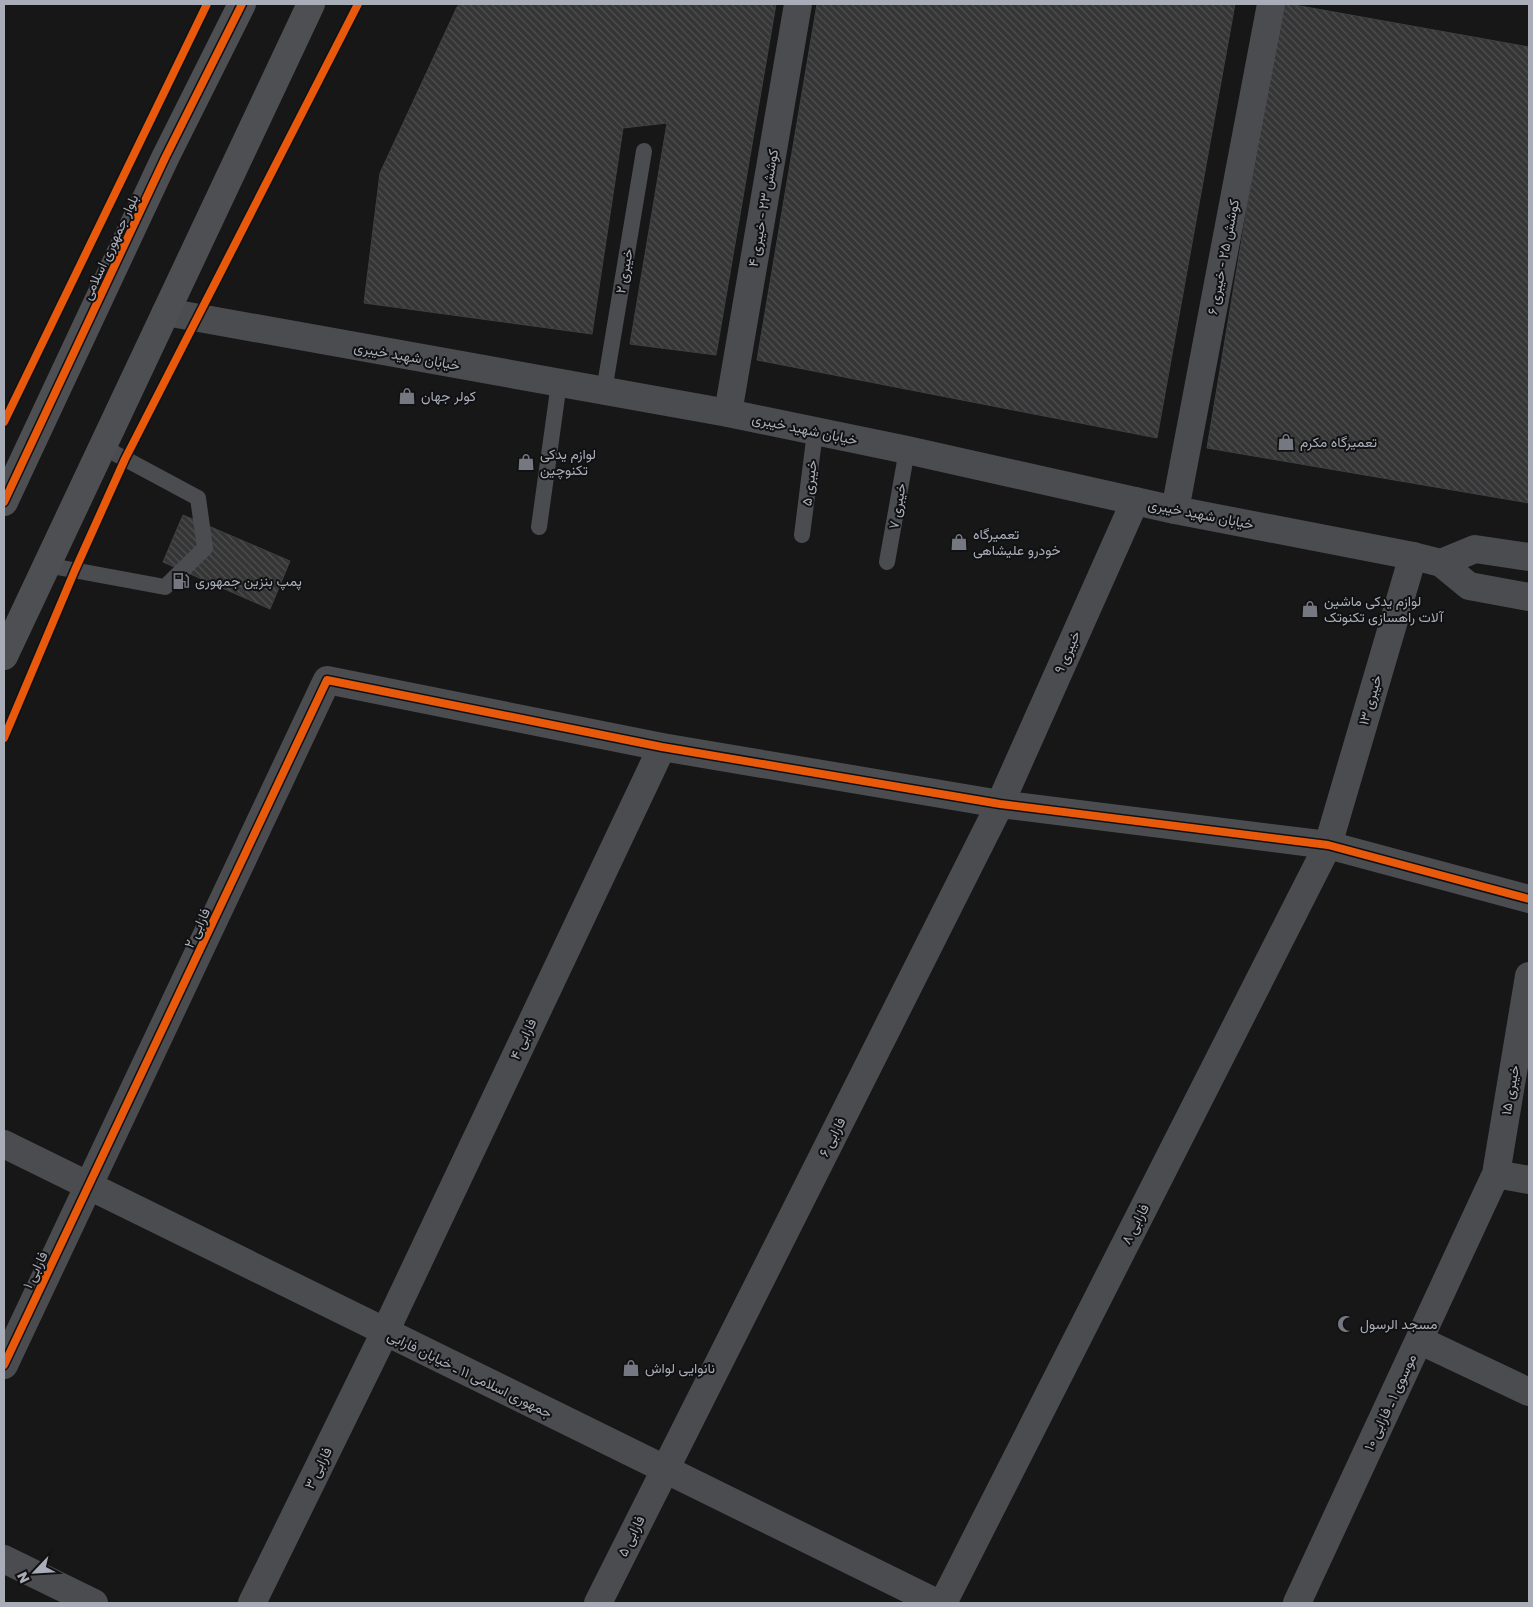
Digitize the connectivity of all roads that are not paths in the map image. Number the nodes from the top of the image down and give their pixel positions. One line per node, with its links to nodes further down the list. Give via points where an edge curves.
1 (242, 4): 14 (main road, بلوار جمهوری اسلامی)
2 (311, 4): 6 (main road)
3 (798, 4): 9 (street, کوشش ۲۳ - خیبری ۴)
4 (1271, 4): 15 (street, کوشش ۲۵ - خیبری ۶)
5 (644, 151): 8 (lane, خیبری ۲)
6 (166, 312): 7 (street, خیابان شهید خیبری); 11 (main road)
7 (559, 383): 8 (street, خیابان شهید خیبری); 16 (lane)
8 (604, 391): 9 (street, خیابان شهید خیبری)
9 (728, 413): 10 (street, خیابان شهید خیبری)
10 (815, 432): 12 (street, خیابان شهید خیبری); 17 (lane, خیبری ۵)
11 (102, 447): 22 (main road); 22 (lane, via 198,498 205,548 165,587)
12 (907, 450): 13 (street, خیابان شهید خیبری); 20 (lane, خیبری ۷)
13 (1135, 501): 15 (street, خیابان شهید خیبری); 26 (street, خیبری ۹)
14 (4, 502)
15 (1175, 510): 18 (street, خیابان شهید خیبری)
16 (539, 528)
17 (802, 535)
18 (1413, 556): 21 (street, خیابان شهید خیبری); 27 (street, خیبری ۱۳)
19 (1529, 557): 21 (street, via 1475,549)
20 (887, 562)
21 (1441, 563): 23 (street, خیابان شهید خیبری, via 1469,586)
22 (46, 565): 24 (main road)
23 (1529, 597)
24 (4, 656)
25 (662, 747): 26 (street); 33 (street, فارابی ۲, via 327,680); 34 (street, فارابی ۴)
26 (1000, 804): 27 (street); 38 (street, فارابی ۶)
27 (1328, 845): 28 (street); 44 (street, فارابی ۸)
28 (1529, 899)
29 (1529, 976): 31 (street, خیبری ۱۵)
30 (4, 1144): 33 (street, جمهوری اسلامی ۱۱ ـ خیابان فارابی)
31 (1496, 1174): 32 (street); 35 (street, موسوی ۱ ـ فارابی ۱۰)
32 (1529, 1180)
33 (89, 1186): 34 (street, جمهوری اسلامی ۱۱ ـ خیابان فارابی); 36 (street, فارابی ۱)
34 (385, 1332): 38 (street, جمهوری اسلامی ۱۱ ـ خیابان فارابی); 41 (street, فارابی ۳)
35 (1419, 1340): 37 (street); 45 (street, موسوی ۱ ـ فارابی ۱۰)
36 (4, 1365)
37 (1529, 1392)
38 (664, 1470): 42 (street, فارابی ۵); 43 (street, جمهوری اسلامی ۱۱ ـ خیابان فارابی)
39 (4, 1559): 40 (street)
40 (94, 1603)
41 (252, 1603)
42 (598, 1603)
43 (937, 1603)
44 (943, 1603)
45 (1297, 1603)

